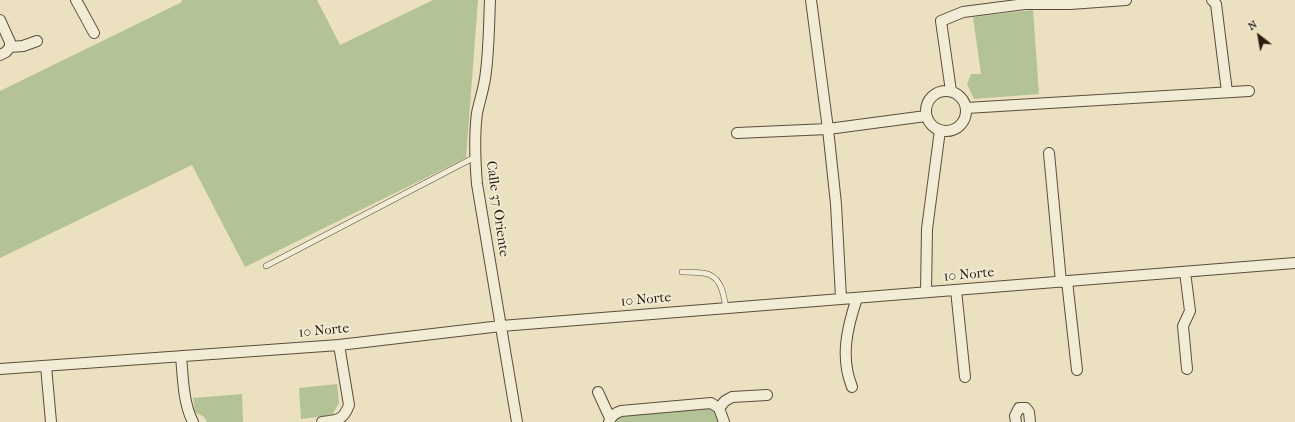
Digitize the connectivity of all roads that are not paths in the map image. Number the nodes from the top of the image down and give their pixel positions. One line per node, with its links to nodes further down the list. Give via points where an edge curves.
1 (76, 0): 7 (street)
2 (490, 0): 20 (street, Calle 37 Oriente, via 486,71 475,130)
3 (811, 0): 16 (street)
4 (1126, 0): 11 (street, via 1025,4 963,12 941,21)
5 (1212, 0): 13 (street, via 1216,4)
6 (0, 20): 9 (street)
7 (94, 33)
8 (37, 41): 9 (street)
9 (10, 47): 10 (street)
10 (0, 55)
11 (951, 91): 14 (street, via 961,97); 15 (street, via 937,93 932,97 928,103)
12 (1249, 91): 13 (street)
13 (1227, 92): 14 (street)
14 (966, 108): 17 (street, via 966,116 962,123 949,131)
15 (926, 116): 16 (street); 17 (street, via 933,127)
16 (828, 129): 18 (street); 28 (street, via 836,204)
17 (940, 130): 27 (street, via 927,229)
18 (737, 133)
19 (1049, 153): 25 (street)
20 (475, 157): 22 (lane); 31 (street, Calle 37 Oriente, via 477,184)
21 (1295, 263): 24 (street, 10 Norte)
22 (266, 266)
23 (682, 272): 30 (lane, via 710,274 716,278)
24 (1185, 272): 25 (street, 10 Norte); 36 (street, via 1190,311 1183,326)
25 (1064, 281): 26 (street, 10 Norte); 37 (street)
26 (956, 290): 27 (street, 10 Norte); 38 (street)
27 (926, 292): 29 (street, 10 Norte)
28 (841, 298): 29 (street, 10 Norte); 30 (street, 10 Norte)
29 (857, 298): 39 (street, via 846,335 846,365)
30 (726, 308): 31 (street, 10 Norte)
31 (501, 326): 32 (street, 10 Norte); 47 (street, Calle 37 Oriente)
32 (339, 345): 33 (street, 10 Norte); 46 (street, via 348,405 343,417)
33 (181, 356): 34 (street, 10 Norte); 45 (street, via 189,415)
34 (46, 366): 35 (street, 10 Norte); 44 (street)
35 (0, 369)
36 (1187, 369)
37 (1077, 370)
38 (965, 377)
39 (852, 387)
40 (598, 392): 43 (street)
41 (767, 395): 42 (street, via 732,397)
42 (719, 408): 43 (street, via 711,403 628,410 615,413); 48 (street)
43 (609, 420)
44 (51, 422)
45 (193, 422)
46 (322, 422)
47 (517, 422)
48 (724, 422)
49 (1016, 422): 50 (street, via 1015,416 1019,408 1026,408)
50 (1030, 422)

